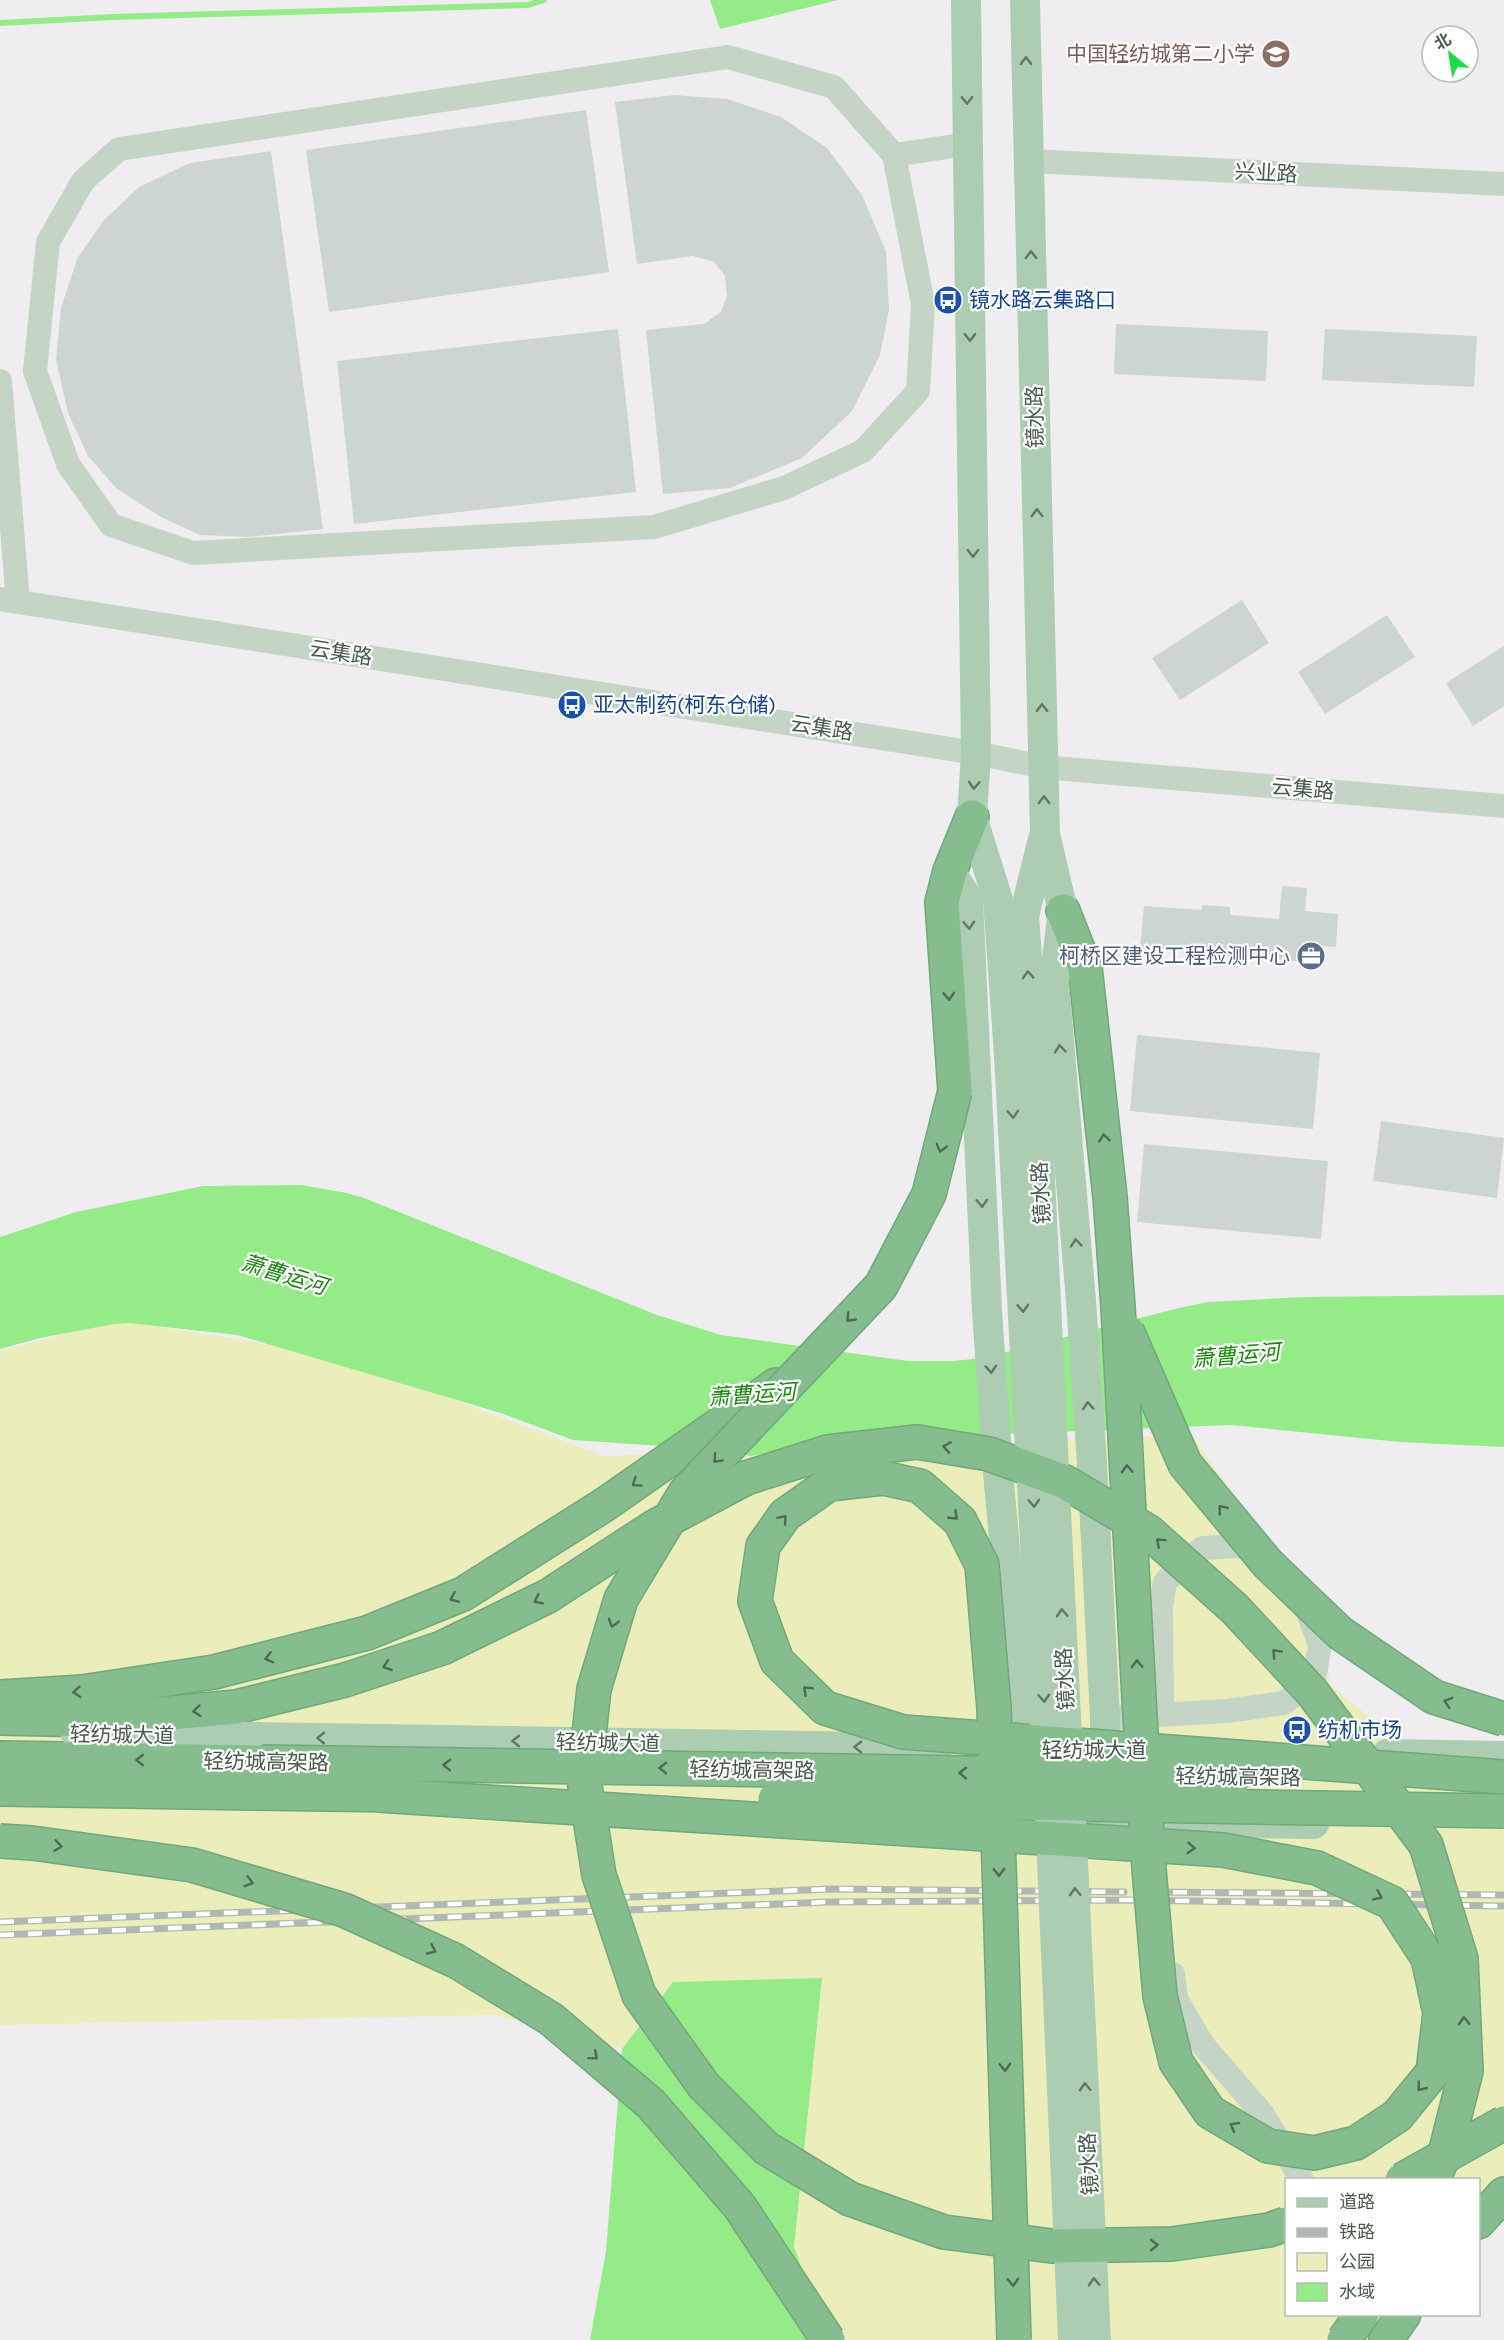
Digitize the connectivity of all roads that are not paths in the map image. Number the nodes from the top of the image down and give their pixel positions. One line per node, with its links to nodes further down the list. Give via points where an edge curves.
1 (966, 0): 3 (main road, one-way to 3)
2 (1025, 0): 5 (main road, 镜水路, one-way to 2)
3 (968, 144): 4 (street); 9 (main road, one-way to 9)
4 (894, 154): 4 (street, via 923,304 918,391 863,451 784,488 654,527 193,553 111,525 68,464 35,371 48,242 82,181 119,149 728,57 834,87)
5 (1029, 162): 6 (street, 兴业路); 10 (main road, 镜水路, one-way to 5)
6 (1504, 184)
7 (0, 381): 8 (street)
8 (9, 601): 9 (street, 云集路)
9 (976, 753): 10 (street, 云集路); 12 (main road, one-way to 12)
10 (1043, 767): 11 (street, 云集路); 13 (main road, 镜水路, one-way to 10)
11 (1504, 806)
12 (972, 817): 14 (highway); 16 (main road, via 998,900)
13 (1045, 834): 15 (main road); 16 (main road, one-way to 13, via 1024,916)
14 (951, 872): 18 (highway, one-way to 18, bridge, via 942,902 955,1091 928,1194 881,1286); 25 (main road, one-way to 25, via 968,899 987,1311)
15 (1063, 911): 17 (highway, one-way to 15, via 1085,967); 22 (main road, one-way to 15, via 1081,1301 1054,982)
16 (1022, 1054): 51 (main road, one-way to 51, bridge, via 1042,1642); 52 (main road, 镜水路, one-way to 16, bridge)
17 (1118, 1307): 23 (highway, one-way to 17, bridge, via 1434,1697 1340,1633 1268,1564 1185,1464); 31 (highway, one-way to 17, bridge, via 885,1827 1142,1845 1153,1845 1223,1850 1317,1868 1392,1903 1428,1958 1440,2013 1433,2072 1397,2116 1356,2144 1314,2153 1268,2146 1210,2112 1176,2062 1160,1995 1147,1846 1147,1835 1139,1686)
18 (805, 1365): 19 (highway, one-way to 19, bridge, via 604,1505 463,1594 367,1633 214,1672 82,1692); 45 (highway, one-way to 45, bridge, via 685,1493 621,1599 594,1689 584,1780 599,1875 639,1995 704,2086 766,2148 850,2199 944,2232 1052,2246 1172,2244)
19 (0, 1697)
20 (1162, 1704): 22 (street, via 1161,1606 1165,1582 1202,1548 1237,1546 1272,1555 1306,1605 1320,1645 1314,1679 1284,1702 1227,1712)
21 (0, 1718): 42 (highway, one-way to 21, bridge, via 1446,2150 1466,2071 1461,1959 1426,1845 1312,1692 1235,1609 1184,1563 1149,1532 1065,1482 989,1454 917,1442 828,1452 746,1478 654,1527 548,1596 442,1648 345,1680 236,1707 96,1720)
22 (1105, 1718): 26 (main road)
23 (1504, 1719)
24 (0, 1733): 25 (main road, 轻纺城大道, one-way to 24)
25 (1025, 1749): 26 (main road, 轻纺城大道); 34 (main road)
26 (1106, 1749): 27 (main road, 轻纺城大道); 35 (main road)
27 (1504, 1756)
28 (0, 1758): 29 (highway, 轻纺城高架路, one-way to 28, bridge)
29 (1504, 1779): 50 (highway, one-way to 50, bridge, via 1044,1742 997,1739 986,1738 962,1736 903,1732 825,1708 777,1661 755,1602 763,1546 785,1515 829,1484 883,1478 920,1486 960,1521 982,1565 994,1708 994,1732 995,1744 999,1863)
30 (0, 1789): 31 (highway, 轻纺城高架路, bridge)
31 (378, 1795): 33 (highway, 轻纺城高架路, bridge)
32 (0, 1803): 34 (main road)
33 (1504, 1811)
34 (1025, 1820): 35 (main road)
35 (1106, 1821): 36 (main road)
36 (1504, 1827)
37 (0, 1841): 49 (highway, one-way to 49, bridge, via 192,1865 344,1910 465,1967 551,2019 651,2104 740,2207)
38 (1166, 1925): 40 (street, via 1176,1999 1203,2045 1262,2113)
39 (1504, 2123): 41 (highway, bridge)
40 (1301, 2178)
41 (1406, 2178)
42 (1434, 2178)
43 (1504, 2194): 44 (highway)
44 (1480, 2221)
45 (1285, 2225)
46 (1359, 2316): 53 (highway, bridge)
47 (1361, 2316): 54 (street)
48 (1403, 2316): 55 (highway)
49 (828, 2340)
50 (1014, 2340)
51 (1073, 2340)
52 (1096, 2340)
53 (1344, 2340)
54 (1368, 2340)
55 (1386, 2340)

